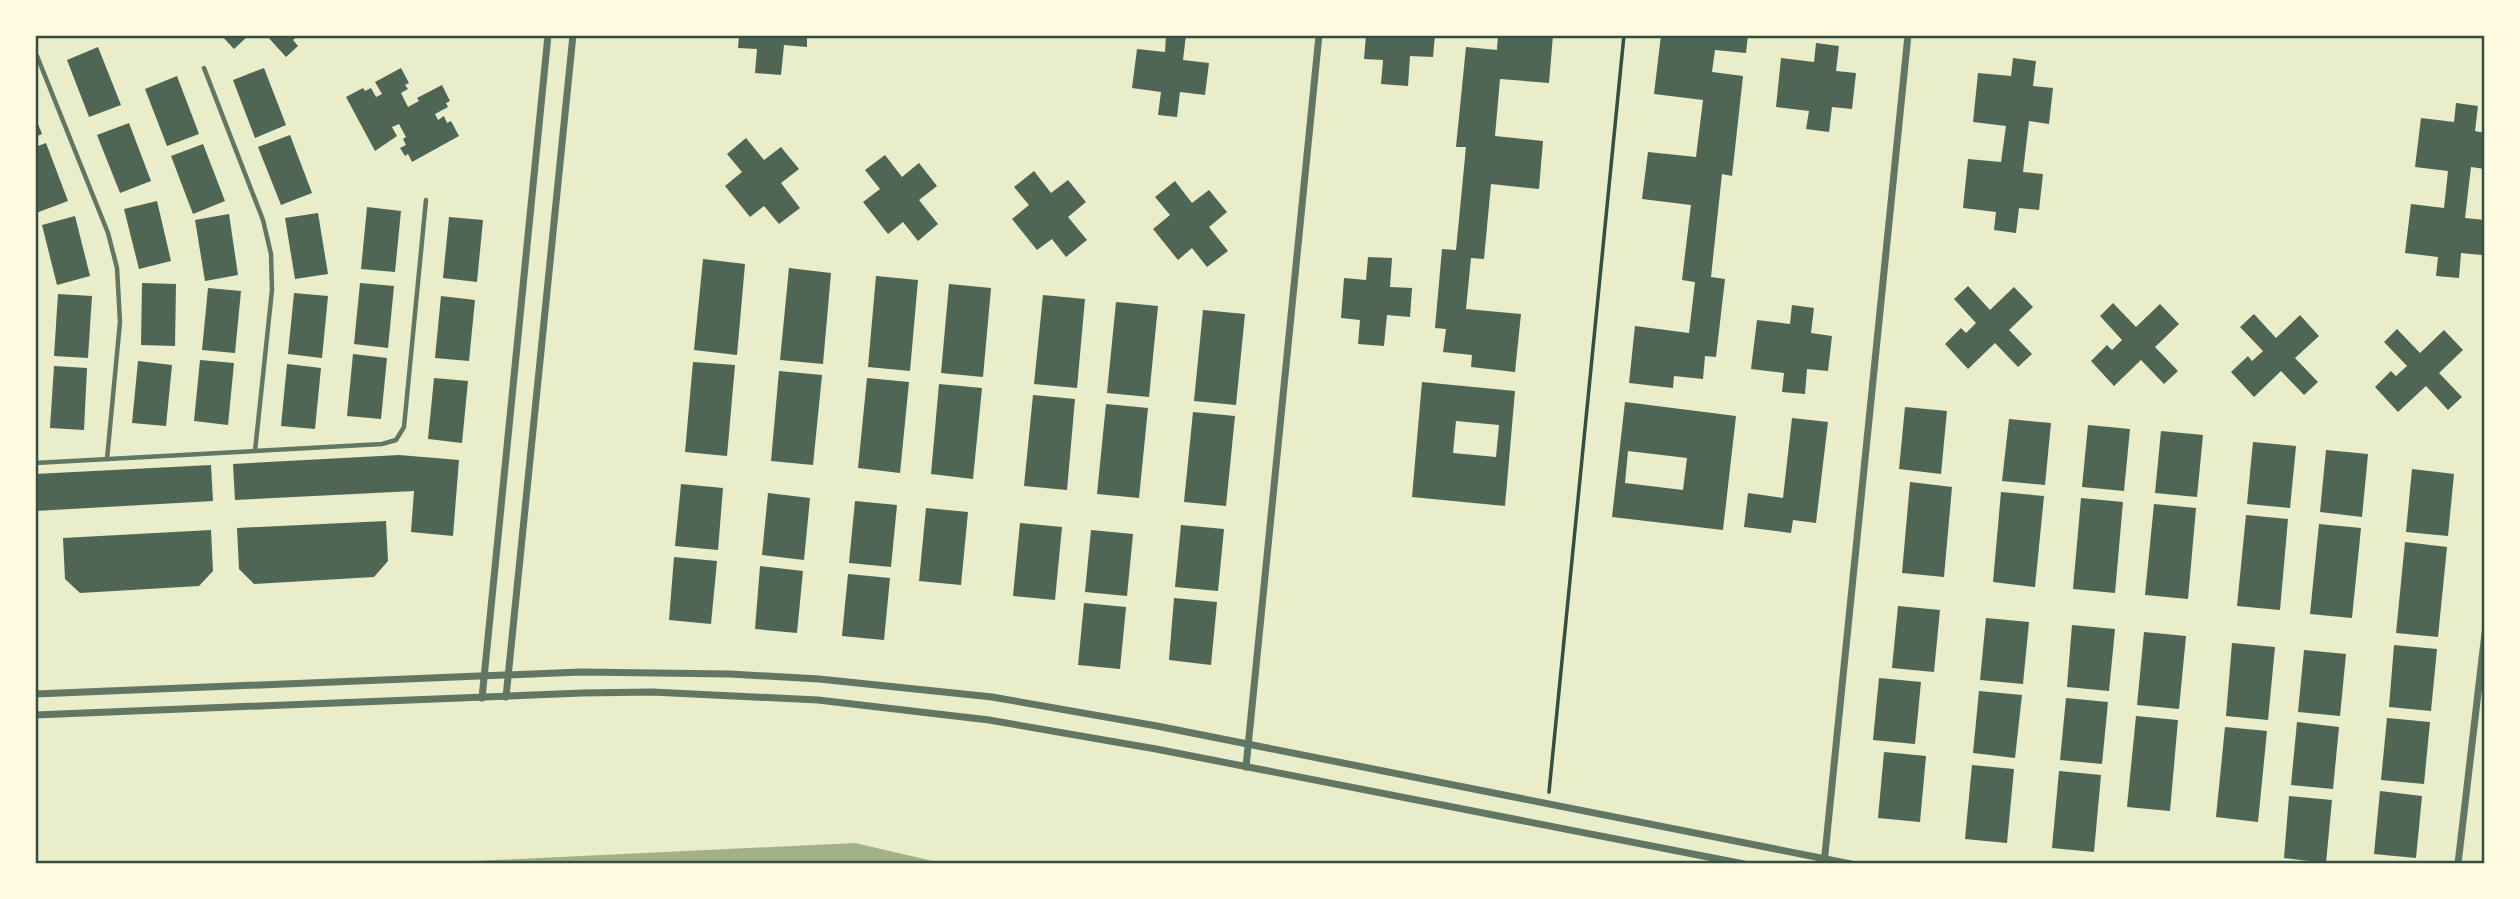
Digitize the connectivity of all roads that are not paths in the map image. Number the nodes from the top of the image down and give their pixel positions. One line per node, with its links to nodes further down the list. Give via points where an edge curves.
1 (548, 35): 13 (street)
2 (573, 35): 12 (street)
3 (1319, 35): 18 (street)
4 (1908, 35): 20 (street)
5 (37, 55): 9 (lane, via 108,233 117,268 120,322)
6 (204, 68): 8 (lane, via 263,219 271,254 272,290)
7 (426, 200): 8 (lane, via 401,434 389,444)
8 (254, 451): 9 (lane)
9 (107, 459): 10 (lane)
10 (35, 463)
11 (2485, 633): 23 (street)
12 (509, 675): 13 (street); 15 (street); 18 (street, via 662,673 819,679 992,697)
13 (484, 676): 14 (street); 16 (street)
14 (35, 694)
15 (506, 697): 16 (street); 19 (street, via 652,692 818,700 989,720)
16 (482, 698): 17 (street)
17 (35, 715)
18 (1248, 744): 19 (street); 20 (street)
19 (1246, 767): 21 (street)
20 (1824, 861): 22 (street)
21 (1744, 864)
22 (1851, 864)
23 (2458, 864)

